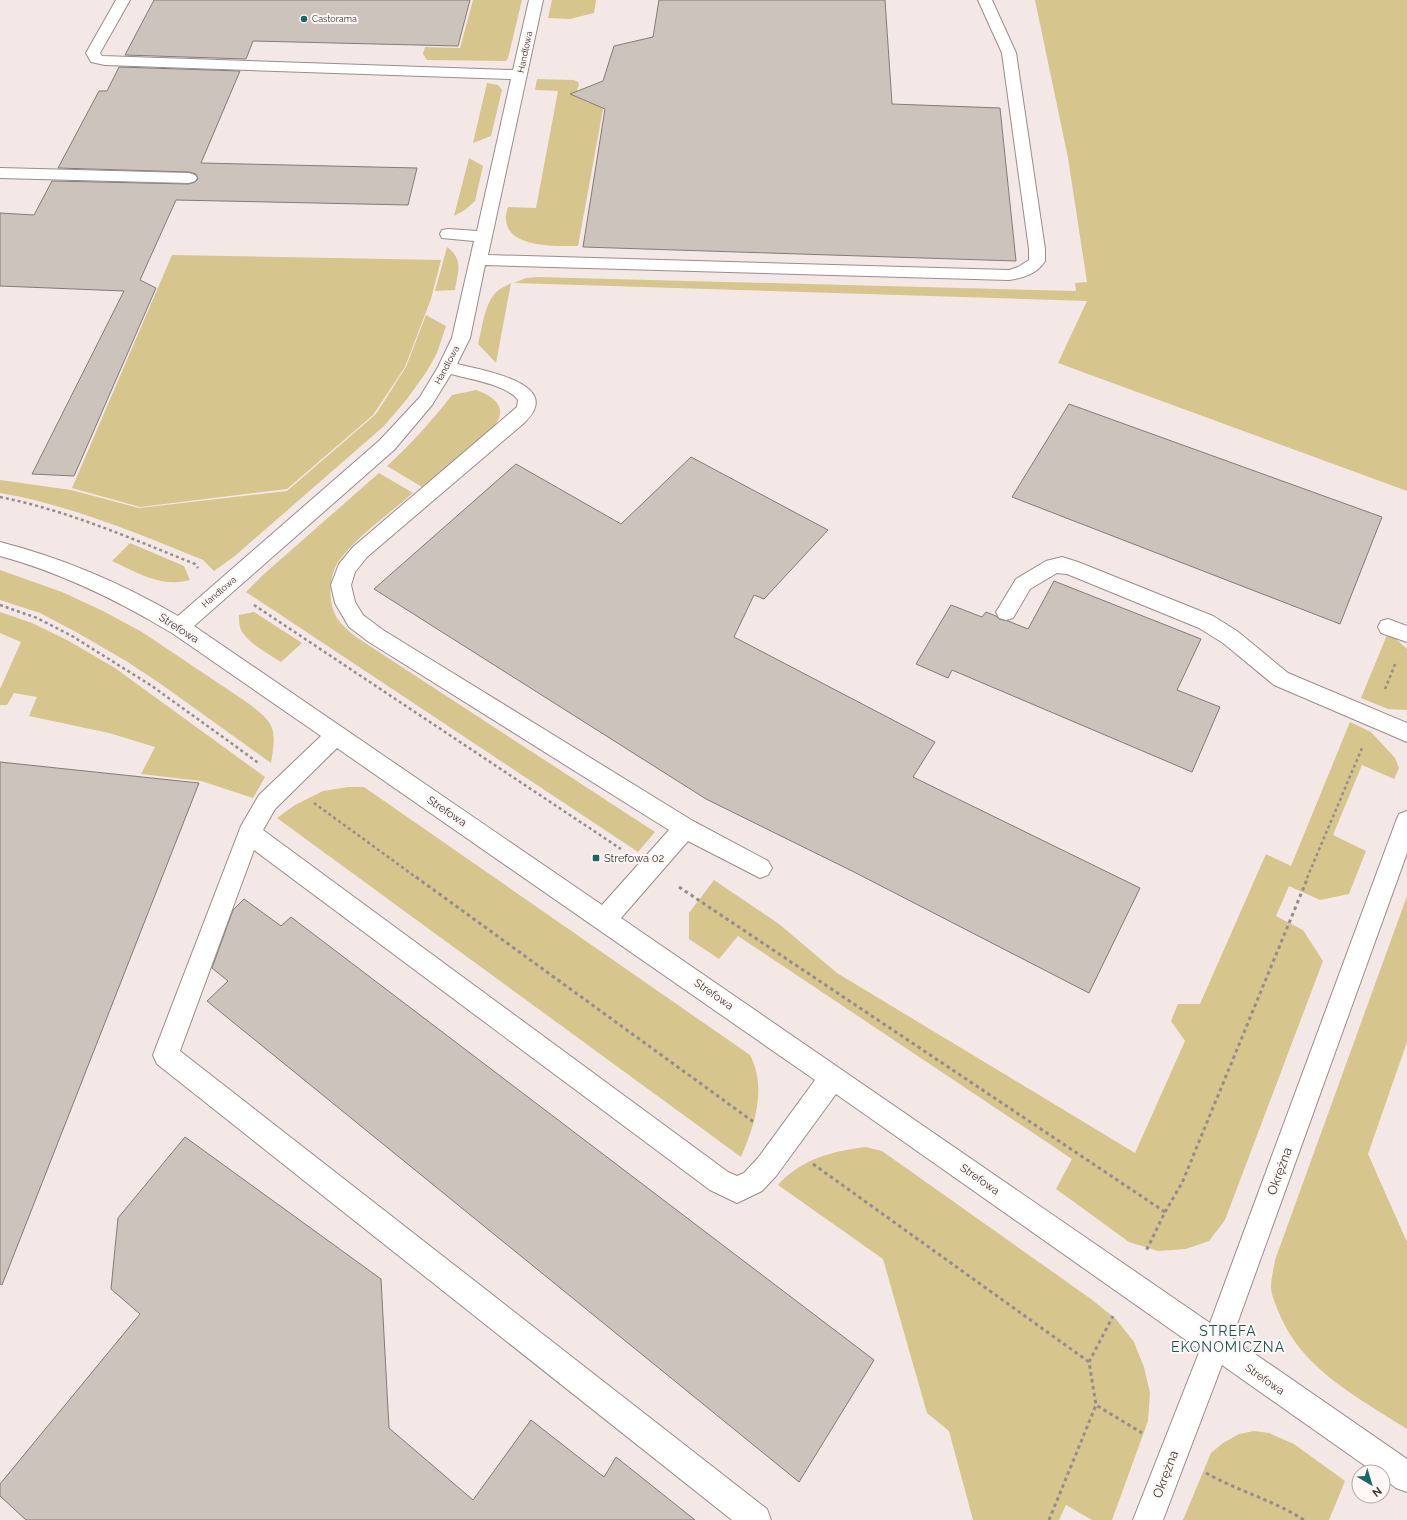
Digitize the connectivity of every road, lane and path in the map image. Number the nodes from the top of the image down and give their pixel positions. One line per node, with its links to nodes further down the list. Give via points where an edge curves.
1 (123, 0): 4 (street, via 93,53 96,59)
2 (536, 0): 4 (street, Handlowa)
3 (985, 0): 9 (street, via 1009,52 1037,249 1037,261 1029,270 1009,275)
4 (520, 75): 8 (street, Handlowa)
5 (0, 173): 6 (street)
6 (189, 178)
7 (448, 234): 8 (street)
8 (483, 236): 9 (street, Handlowa)
9 (479, 260): 10 (street, Handlowa, via 461,338)
10 (447, 367): 14 (street, Handlowa, via 426,401 387,445); 22 (street, via 511,385 521,391 527,400 526,409 360,552 346,569 341,585 345,603 356,621 376,636)
11 (0, 549): 14 (street, Strefowa, via 52,564 100,583)
12 (0, 605): 20 (path, via 37,618 72,636 152,686)
13 (1006, 612): 17 (street, via 1023,584 1052,566 1071,567 1206,622 1230,637 1281,679)
14 (179, 627): 19 (street, Strefowa)
15 (1388, 627): 16 (street)
16 (1407, 634): 17 (path)
17 (1374, 719): 18 (street); 27 (path, via 1182,1183)
18 (1407, 733)
19 (336, 735): 20 (street); 25 (street, Strefowa)
20 (286, 783): 23 (street, via 267,802)
21 (1407, 821): 28 (street, Okrężna)
22 (685, 828): 24 (street); 25 (street)
23 (249, 833): 26 (street, via 719,1181 737,1190 753,1182 767,1167); 31 (street, via 166,1055)
24 (760, 868)
25 (605, 919): 26 (street, Strefowa)
26 (834, 1077): 28 (street, Strefowa)
27 (1165, 1212)
28 (1216, 1345): 30 (street, Strefowa); 33 (street, Okrężna)
29 (1096, 1404): 32 (path)
30 (1407, 1477)
31 (756, 1520)
32 (1049, 1520)
33 (1148, 1520)

